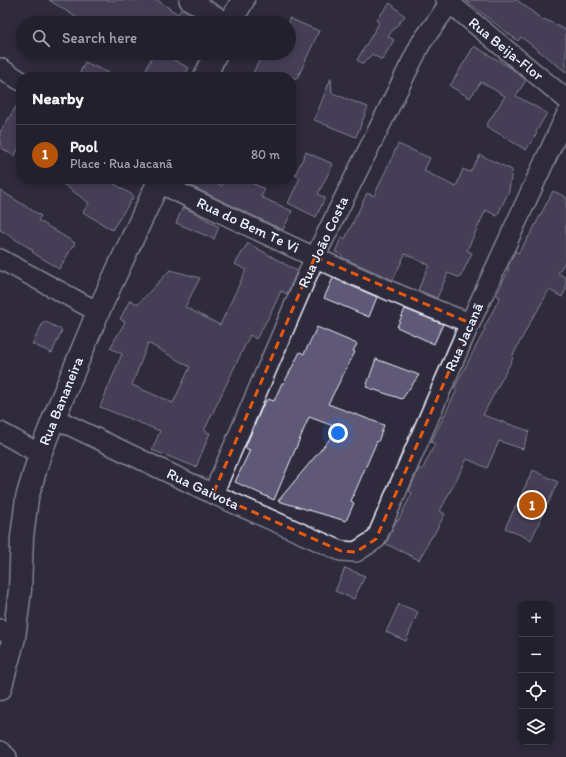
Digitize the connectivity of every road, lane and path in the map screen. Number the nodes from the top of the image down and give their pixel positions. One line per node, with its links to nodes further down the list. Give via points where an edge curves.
1 (189, 0): 4 (street)
2 (243, 0): 5 (street)
3 (449, 1): 10 (street, Rua Beija-Flor); 14 (street, Rua João Costa, via 421,43)
4 (217, 16)
5 (233, 16)
6 (213, 60): 8 (street)
7 (0, 68): 9 (street)
8 (208, 72)
9 (16, 78)
10 (566, 99)
11 (566, 114): 17 (street, Rua Jacanã)
12 (159, 184): 16 (street, Rua Bananeira)
13 (166, 184): 14 (street, Rua do Bem Te Vi)
14 (315, 257): 17 (street, Rua do Bem Te Vi); 21 (street, Rua João Costa)
15 (0, 259): 16 (street)
16 (98, 312): 18 (street, Rua Bananeira)
17 (470, 323): 22 (street, Rua Jacanã, via 376,539)
18 (54, 418): 20 (street, Rua Bananeira); 21 (street, Rua Gaivota)
19 (0, 432): 20 (street)
20 (40, 454): 23 (street, Rua Bananeira, via 27,498 20,590)
21 (213, 494): 22 (street, Rua Gaivota, via 341,551)
22 (356, 552)
23 (7, 634): 24 (street, Rua Bananeira)
24 (0, 689)
25 (0, 751): 26 (street)
26 (7, 757)

